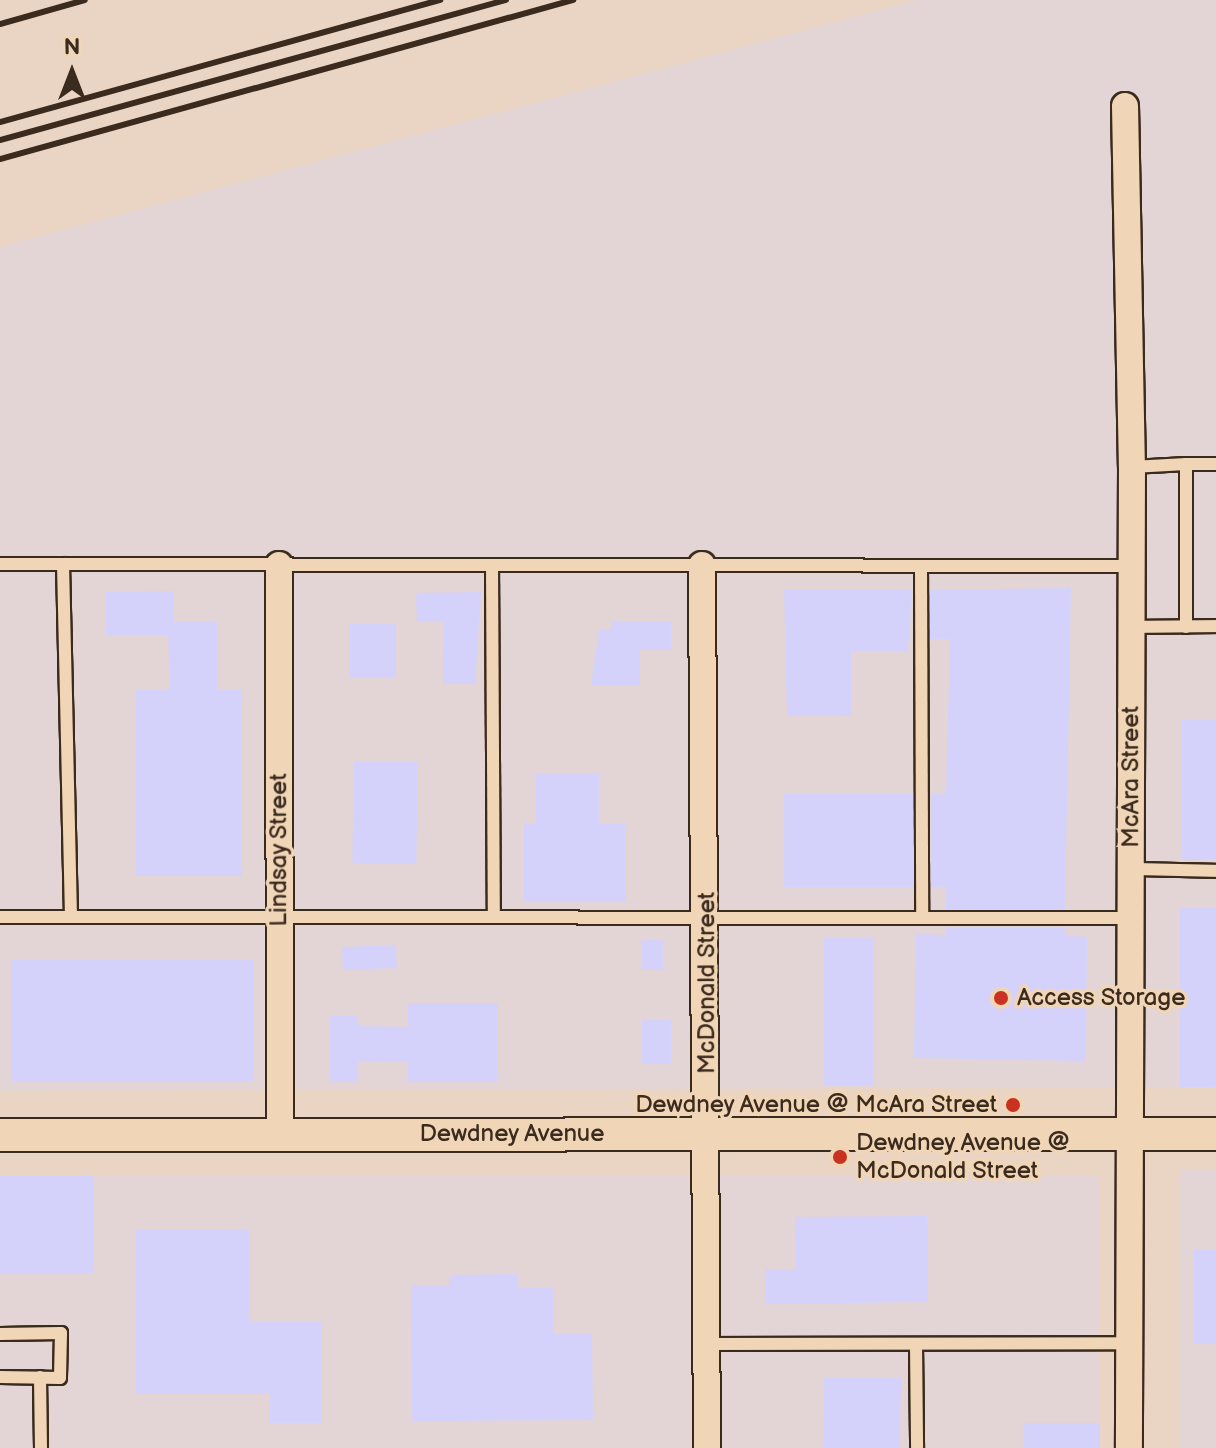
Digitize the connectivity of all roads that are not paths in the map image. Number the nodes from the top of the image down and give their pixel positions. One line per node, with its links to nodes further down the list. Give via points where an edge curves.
1 (1125, 106): 4 (street, McAra Street)
2 (1186, 464): 3 (lane); 4 (lane); 14 (lane)
3 (1216, 464)
4 (1132, 467): 11 (street, McAra Street)
5 (0, 564): 6 (lane)
6 (63, 564): 7 (lane); 17 (lane)
7 (279, 565): 8 (lane); 20 (street, Lindsay Street)
8 (492, 565): 9 (lane); 21 (lane)
9 (702, 565): 10 (lane); 18 (street, McDonald Street)
10 (921, 566): 11 (lane); 22 (lane)
11 (1128, 566): 13 (street, McAra Street)
12 (1216, 626): 14 (lane)
13 (1132, 627): 14 (lane); 15 (street, McAra Street)
14 (1186, 627)
15 (1131, 869): 16 (lane); 23 (street, McAra Street)
16 (1216, 871)
17 (71, 916): 19 (lane); 20 (lane)
18 (707, 916): 21 (lane); 22 (lane); 25 (street, McDonald Street)
19 (0, 917)
20 (279, 917): 21 (lane); 24 (street, Lindsay Street)
21 (494, 917)
22 (922, 917): 23 (lane)
23 (1132, 918): 26 (street, McAra Street)
24 (280, 1134): 25 (street, Dewdney Avenue); 28 (street, Dewdney Avenue)
25 (707, 1134): 26 (street, Dewdney Avenue); 31 (street, McDonald Street)
26 (1128, 1134): 27 (street, Dewdney Avenue); 30 (street, McAra Street)
27 (1216, 1134)
28 (0, 1135)
29 (0, 1334): 34 (lane, via 61,1333 60,1378)
30 (1129, 1343): 32 (lane); 38 (street, McAra Street)
31 (707, 1344): 32 (lane); 36 (street, McDonald Street)
32 (916, 1344): 37 (lane)
33 (0, 1377): 34 (lane)
34 (40, 1377): 35 (lane)
35 (41, 1448)
36 (707, 1448)
37 (917, 1448)
38 (1129, 1448)

